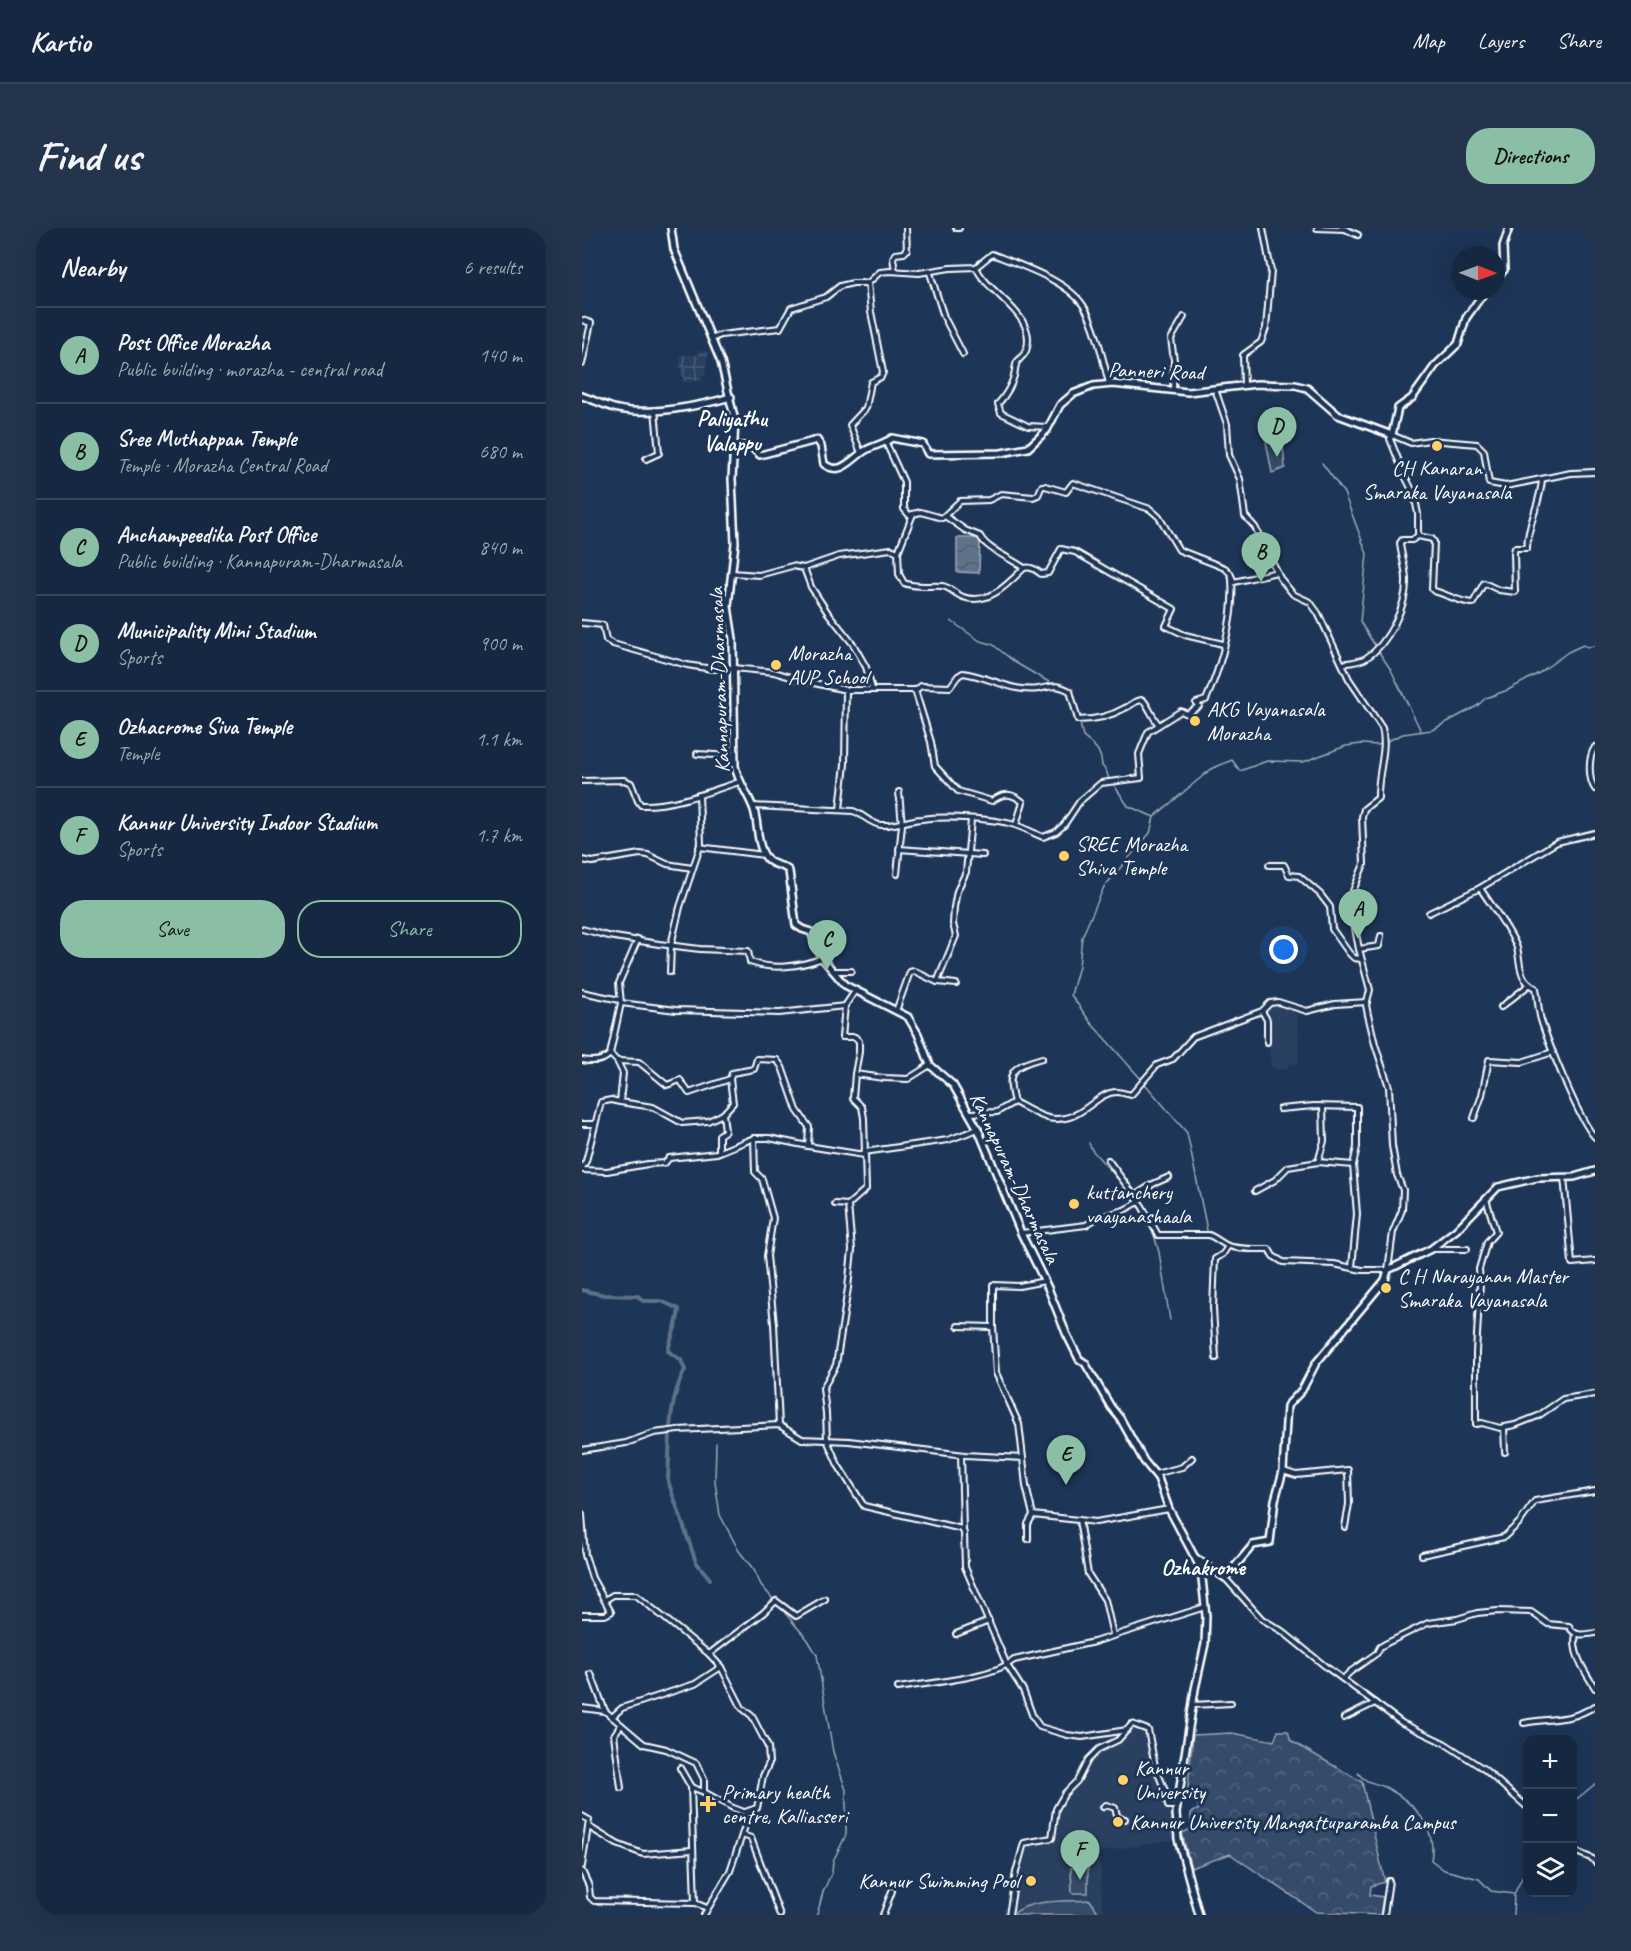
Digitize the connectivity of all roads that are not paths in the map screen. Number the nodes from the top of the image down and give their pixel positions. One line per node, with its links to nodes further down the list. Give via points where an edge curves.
1 (671, 228): 16 (main road, Kannapuram-Dharmasala, via 674,249)
2 (906, 228): 10 (street, via 907,250 895,254)
3 (1264, 228): 4 (street); 20 (street, via 1271,271 1266,328 1261,342 1243,355)
4 (1268, 228)
5 (1317, 228): 7 (street, via 1345,229)
6 (1509, 228): 8 (main road)
7 (1358, 235)
8 (1503, 246)
9 (976, 267): 11 (street); 19 (street, via 992,254 1058,282 1075,296 1084,306 1098,342); 26 (street, via 1012,308 1028,343 1025,355 1017,362 1010,389 998,404 1001,413 1028,426)
10 (895, 271): 11 (street); 12 (street, via 880,272)
11 (930, 273): 17 (street, via 944,317)
12 (868, 283): 16 (street, via 840,286 826,297 791,308 780,328); 30 (street, via 883,372 871,382 866,408 850,425)
13 (1479, 300): 27 (main road, via 1466,318 1458,344 1412,398 1398,408)
14 (1184, 317): 22 (street, via 1171,339)
15 (582, 320): 18 (street, via 591,323)
16 (711, 339): 24 (main road, Kannapuram-Dharmasala)
17 (963, 354)
18 (582, 364)
19 (1109, 384): 22 (main road, Panneri Road); 26 (main road, Panneri Road, via 1073,394 1059,405)
20 (1244, 386): 21 (main road, Panneri Road); 27 (main road, Panneri Road, via 1307,388 1338,415)
21 (1215, 389): 22 (main road, Panneri Road); 41 (street, via 1227,424 1228,449 1240,479 1245,516 1258,533)
22 (1173, 391)
23 (582, 396): 25 (main road, via 617,409)
24 (731, 397): 25 (main road); 29 (main road, Kannapuram-Dharmasala)
25 (655, 410): 31 (street, via 659,451)
26 (1049, 426): 28 (main road, Panneri Road, via 1028,448 1001,453 928,454 923,444 895,438)
27 (1392, 435): 33 (street, via 1411,442 1477,444 1484,452 1489,483 1506,486); 36 (street, via 1397,458 1414,494)
28 (886, 443): 30 (main road, Panneri Road); 34 (street, via 904,482 904,509)
29 (734, 446): 30 (main road, Panneri Road, via 750,446 760,455 817,440 824,464 829,468 847,466); 40 (main road, Kannapuram-Dharmasala)
30 (861, 453)
31 (646, 459)
32 (1595, 472): 33 (street)
33 (1542, 478): 36 (street, via 1527,548 1515,548 1514,552 1515,592 1484,583 1473,603 1466,603 1434,591 1434,542)
34 (913, 514): 35 (street); 37 (street)
35 (945, 516): 39 (street); 42 (street, via 960,501 989,500 1001,494 1033,497 1042,486 1064,493 1073,483 1150,509 1179,550 1225,568)
36 (1418, 536): 45 (street, via 1400,543 1407,582 1398,617 1383,645 1364,660)
37 (898, 552): 38 (street, via 885,548 839,556); 39 (street, via 899,574 904,583 947,587 968,598 995,594)
38 (804, 568): 40 (street, via 792,566 759,575); 47 (street, via 811,587 866,667)
39 (1024, 568): 44 (street, via 1045,574 1060,549 1075,552 1174,609 1166,626)
40 (732, 573): 46 (main road, Kannapuram-Dharmasala, via 728,606)
41 (1277, 573): 42 (street); 45 (street, via 1293,594 1310,602 1318,613)
42 (1232, 580): 44 (street, via 1233,597)
43 (582, 623): 46 (street, via 603,625 606,640 642,654 712,669)
44 (1223, 644): 50 (street, via 1206,700 1196,703 1199,706 1193,712 1181,711)
45 (1343, 664): 80 (street, via 1384,737 1378,798 1364,809 1364,864 1351,896)
46 (734, 668): 48 (street, via 774,672); 53 (main road, Kannapuram-Dharmasala)
47 (872, 689): 48 (street); 49 (street)
48 (846, 690): 60 (street)
49 (915, 691): 50 (street, via 921,686 950,687 963,673 1014,687 1037,689 1059,685 1070,691 1079,720 1095,719 1143,700); 63 (street, via 935,766 958,791 992,801 1000,795 1021,799)
50 (1159, 725): 63 (street, via 1148,732 1139,754 1141,778 1101,783 1080,801 1064,825 1043,837)
51 (1595, 747): 56 (street, via 1590,763)
52 (697, 754): 53 (street)
53 (734, 756): 55 (main road, Kannapuram-Dharmasala)
54 (582, 781): 58 (street, via 624,780 631,783 641,805)
55 (740, 782): 58 (street); 59 (main road, Kannapuram-Dharmasala)
56 (1595, 789)
57 (898, 792): 62 (street)
58 (699, 795): 65 (street)
59 (753, 806): 60 (street); 67 (main road, Kannapuram-Dharmasala)
60 (840, 809): 62 (street, via 860,813 878,825)
61 (970, 820): 62 (street, via 921,819); 63 (street); 68 (street)
62 (902, 825): 66 (street)
63 (1016, 825)
64 (1595, 833): 74 (street, via 1557,842)
65 (699, 847): 67 (street); 72 (street)
66 (899, 849): 68 (street); 73 (street)
67 (765, 855): 81 (main road, Kannapuram-Dharmasala, via 770,863 789,871 796,925 813,934)
68 (969, 855): 69 (street); 86 (street, via 954,907 956,936)
69 (983, 855)
70 (582, 860): 72 (street, via 592,862 640,854)
71 (1269, 866): 82 (street, via 1284,865 1289,875 1299,876 1320,894 1330,907 1332,929 1349,953)
72 (692, 868): 79 (street)
73 (897, 874)
74 (1480, 888): 75 (street); 88 (street, via 1516,946 1521,974)
75 (1429, 913)
76 (582, 929): 78 (street)
77 (1381, 936): 80 (street, via 1379,946)
78 (638, 939): 79 (street); 91 (street, via 620,983)
79 (671, 945): 81 (street, via 748,951 750,962 766,967); 85 (street)
80 (1359, 950): 82 (street)
81 (822, 958): 83 (main road, Kannapuram-Dharmasala)
82 (1361, 959): 92 (street, via 1370,990)
83 (834, 971): 84 (street); 89 (main road, Kannapuram-Dharmasala, via 844,985)
84 (851, 971)
85 (670, 972)
86 (937, 982): 87 (street); 95 (street, via 910,972)
87 (956, 984)
88 (1530, 985): 94 (street); 98 (street, via 1536,988 1540,1018)
89 (855, 991): 93 (street); 95 (main road, Kannapuram-Dharmasala)
90 (582, 992): 91 (street)
91 (620, 1001): 93 (street, via 676,1010 779,1013); 99 (street)
92 (1367, 1002): 96 (street, via 1307,1011 1278,1002 1270,1003); 140 (street, via 1374,1044 1389,1087 1392,1146 1403,1190)
93 (845, 1006): 103 (street, via 842,1037 859,1041)
94 (1501, 1007)
95 (896, 1011): 102 (main road, Kannapuram-Dharmasala, via 908,1017)
96 (1262, 1011): 97 (street, via 1267,1020); 106 (street, via 1193,1037 1173,1059 1157,1065 1131,1095 1105,1095 1074,1116 1046,1117)
97 (1268, 1042)
98 (1553, 1052): 111 (street, via 1522,1062 1489,1060); 115 (street, via 1585,1124)
99 (613, 1058): 101 (street); 104 (street, via 639,1062 667,1086 680,1080 689,1093); 105 (street, via 623,1076)
100 (1042, 1058): 106 (street, via 1015,1068 1009,1085)
101 (582, 1060)
102 (930, 1065): 103 (street, via 908,1079); 109 (main road, Kannapuram-Dharmasala, via 953,1085)
103 (855, 1074): 119 (street, via 853,1098 862,1107)
104 (730, 1079): 110 (street, via 734,1103); 117 (street, via 732,1073 754,1069 757,1059 777,1060 797,1110 809,1127)
105 (620, 1102): 110 (street, via 653,1107 682,1123 708,1121); 113 (street, via 601,1102)
106 (1014, 1102): 109 (street, via 997,1112)
107 (1323, 1107): 108 (street); 122 (street, via 1324,1141); 123 (street, via 1357,1107)
108 (1280, 1109)
109 (970, 1113): 114 (main road, Kannapuram-Dharmasala)
110 (723, 1114): 118 (street, via 725,1131 719,1135)
111 (1474, 1118)
112 (582, 1124): 113 (street)
113 (595, 1124): 120 (street)
114 (978, 1128): 119 (street, via 948,1140); 134 (main road, Kannapuram-Dharmasala)
115 (1595, 1137)
116 (754, 1138): 117 (street); 118 (street); 146 (street, via 755,1172 762,1179 773,1218 767,1256)
117 (808, 1146): 119 (street)
118 (719, 1152): 124 (street, via 607,1171)
119 (864, 1154): 133 (street, via 866,1189)
120 (584, 1157): 124 (street)
121 (1108, 1160): 129 (street)
122 (1317, 1162): 123 (street); 128 (street, via 1288,1167)
123 (1353, 1165): 139 (street, via 1357,1214)
124 (582, 1169)
125 (1595, 1171): 126 (main road)
126 (1564, 1177): 130 (main road, via 1498,1187); 138 (street, via 1572,1263)
127 (1169, 1178): 129 (street)
128 (1255, 1191)
129 (1134, 1196): 131 (street)
130 (1486, 1199): 136 (main road); 147 (street, via 1496,1232 1487,1242 1479,1269 1476,1424)
131 (1137, 1203): 134 (street, via 1086,1225); 135 (street, via 1158,1235 1209,1236)
132 (836, 1204): 133 (street)
133 (848, 1205): 148 (street, via 852,1250 848,1288 836,1365 823,1388)
134 (1021, 1233): 141 (main road, Kannapuram-Dharmasala)
135 (1228, 1246): 139 (street, via 1269,1249 1283,1262); 144 (street, via 1215,1259)
136 (1431, 1250): 137 (street); 140 (main road)
137 (1467, 1250)
138 (1595, 1261)
139 (1352, 1267): 140 (street)
140 (1388, 1270): 154 (main road, via 1385,1280 1287,1406)
141 (1045, 1281): 143 (street, via 993,1285); 155 (main road, Kannapuram-Dharmasala, via 1079,1359)
142 (958, 1326): 143 (street)
143 (993, 1327): 152 (street, via 996,1373 1019,1424)
144 (1216, 1358)
145 (1595, 1394): 147 (street, via 1563,1399 1538,1416)
146 (779, 1425): 148 (street, via 802,1439); 149 (street, via 666,1431)
147 (1504, 1427): 150 (street)
148 (827, 1440): 151 (street); 162 (street, via 837,1465 864,1506)
149 (582, 1450)
150 (1505, 1452)
151 (961, 1455): 152 (street); 162 (street)
152 (1023, 1458): 159 (street)
153 (1192, 1458): 155 (street, via 1182,1467)
154 (1282, 1471): 161 (street, via 1296,1475 1348,1470); 167 (main road, via 1270,1542 1252,1545)
155 (1155, 1474): 157 (main road, Kannapuram-Dharmasala)
156 (1595, 1491): 165 (street, via 1535,1501 1504,1537)
157 (1169, 1509): 160 (street, via 1096,1522); 166 (main road, Kannapuram-Dharmasala)
158 (582, 1515): 164 (street)
159 (1033, 1515): 160 (street); 163 (street, via 1028,1524)
160 (1079, 1520): 175 (street, via 1084,1562 1105,1600)
161 (1345, 1527)
162 (963, 1531): 172 (street, via 965,1567)
163 (1028, 1539)
164 (584, 1555): 169 (street)
165 (1422, 1555)
166 (1196, 1558): 167 (main road); 170 (main road, Kannapuram-Dharmasala)
167 (1225, 1578): 181 (street, via 1262,1619)
168 (825, 1599): 177 (street, via 796,1616 774,1602)
169 (605, 1600): 171 (street, via 610,1612); 177 (street, via 613,1595 636,1595)
170 (1205, 1607): 175 (street); 186 (main road, Kannapuram-Dharmasala, via 1205,1644)
171 (582, 1615)
172 (989, 1621): 174 (street); 178 (street)
173 (1595, 1633): 176 (street)
174 (956, 1634)
175 (1113, 1635): 178 (street)
176 (1576, 1635): 181 (street, via 1569,1626 1548,1624 1532,1612 1487,1611 1420,1625 1380,1647); 183 (street, via 1574,1642 1582,1666)
177 (709, 1654): 179 (street)
178 (1007, 1665): 182 (street); 194 (street, via 1040,1727 1082,1737)
179 (721, 1667): 190 (street, via 695,1684 622,1708); 202 (street, via 768,1747 769,1763 757,1808)
180 (591, 1674): 189 (street)
181 (1342, 1679): 184 (street)
182 (898, 1688)
183 (1595, 1688)
184 (1375, 1702): 191 (street); 199 (street, via 1401,1723 1444,1743 1484,1769)
185 (1231, 1703): 186 (street)
186 (1193, 1705): 200 (main road, Kannapuram-Dharmasala)
187 (1595, 1706): 192 (street, via 1567,1719)
188 (582, 1708): 189 (street)
189 (605, 1711): 190 (street)
190 (612, 1717): 193 (street)
191 (1344, 1718)
192 (1524, 1724)
193 (621, 1725): 197 (street, via 614,1735); 198 (street, via 644,1744 696,1763 704,1779)
194 (1127, 1730): 200 (street, via 1132,1724 1148,1730 1168,1806); 219 (street, via 1118,1740 1098,1749 1065,1793 1056,1809 1052,1838 1024,1843)
195 (680, 1768): 196 (street)
196 (691, 1786): 198 (street); 207 (street)
197 (621, 1788)
198 (704, 1792): 202 (street)
199 (1523, 1803)
200 (1176, 1806): 220 (main road, Kannapuram-Dharmasala, via 1178,1839)
201 (1103, 1807): 204 (street, via 1115,1808 1118,1818)
202 (744, 1812): 206 (street, via 749,1814)
203 (582, 1816): 205 (street, via 589,1820)
204 (1125, 1819)
205 (589, 1827): 207 (street, via 643,1854); 210 (street)
206 (742, 1835): 215 (street, via 730,1871); 217 (street, via 751,1838)
207 (692, 1850): 214 (street)
208 (1577, 1852): 209 (street)
209 (1595, 1862)
210 (582, 1866)
211 (582, 1871): 214 (street, via 594,1901)
212 (1389, 1881): 221 (street)
213 (892, 1891): 218 (street)
214 (695, 1903): 215 (street)
215 (708, 1908): 216 (street)
216 (704, 1915)
217 (780, 1915)
218 (883, 1915)
219 (1009, 1915)
220 (1199, 1915)
221 (1384, 1915)

